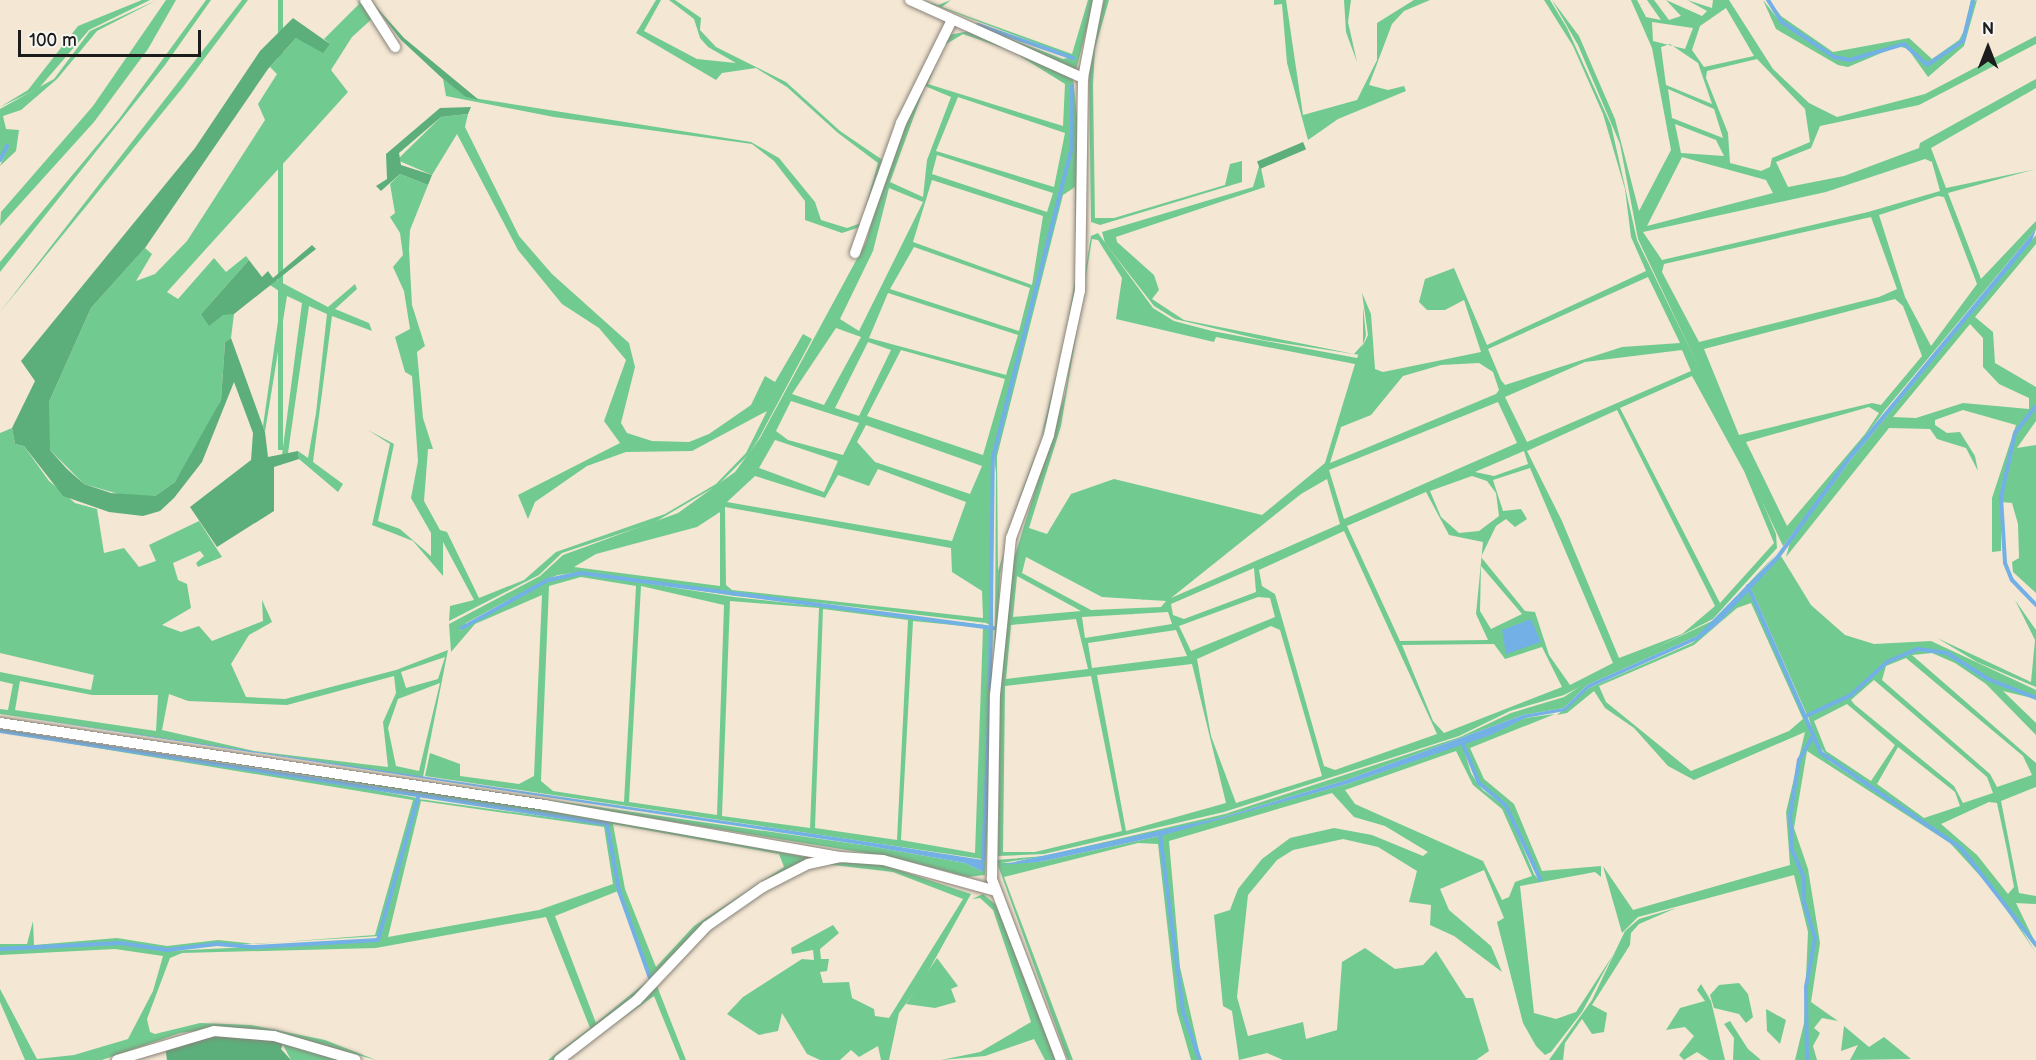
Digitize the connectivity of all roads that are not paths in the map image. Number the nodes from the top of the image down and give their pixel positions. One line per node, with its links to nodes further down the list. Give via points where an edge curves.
1 (365, 0): 5 (street)
2 (910, 0): 4 (street)
3 (1098, 0): 6 (street)
4 (951, 22): 6 (street); 7 (street, via 908,105)
5 (395, 47)
6 (1083, 78): 10 (street, via 1080,291 1059,396 1011,538 1002,596 992,791)
7 (855, 253)
8 (0, 723): 9 (street, via 545,805)
9 (840, 857): 10 (street, via 894,863); 13 (street, via 792,871 713,922 637,1000)
10 (996, 891): 14 (street)
11 (117, 1060): 12 (street, via 214,1031 274,1036)
12 (356, 1060)
13 (559, 1060)
14 (1061, 1060)

